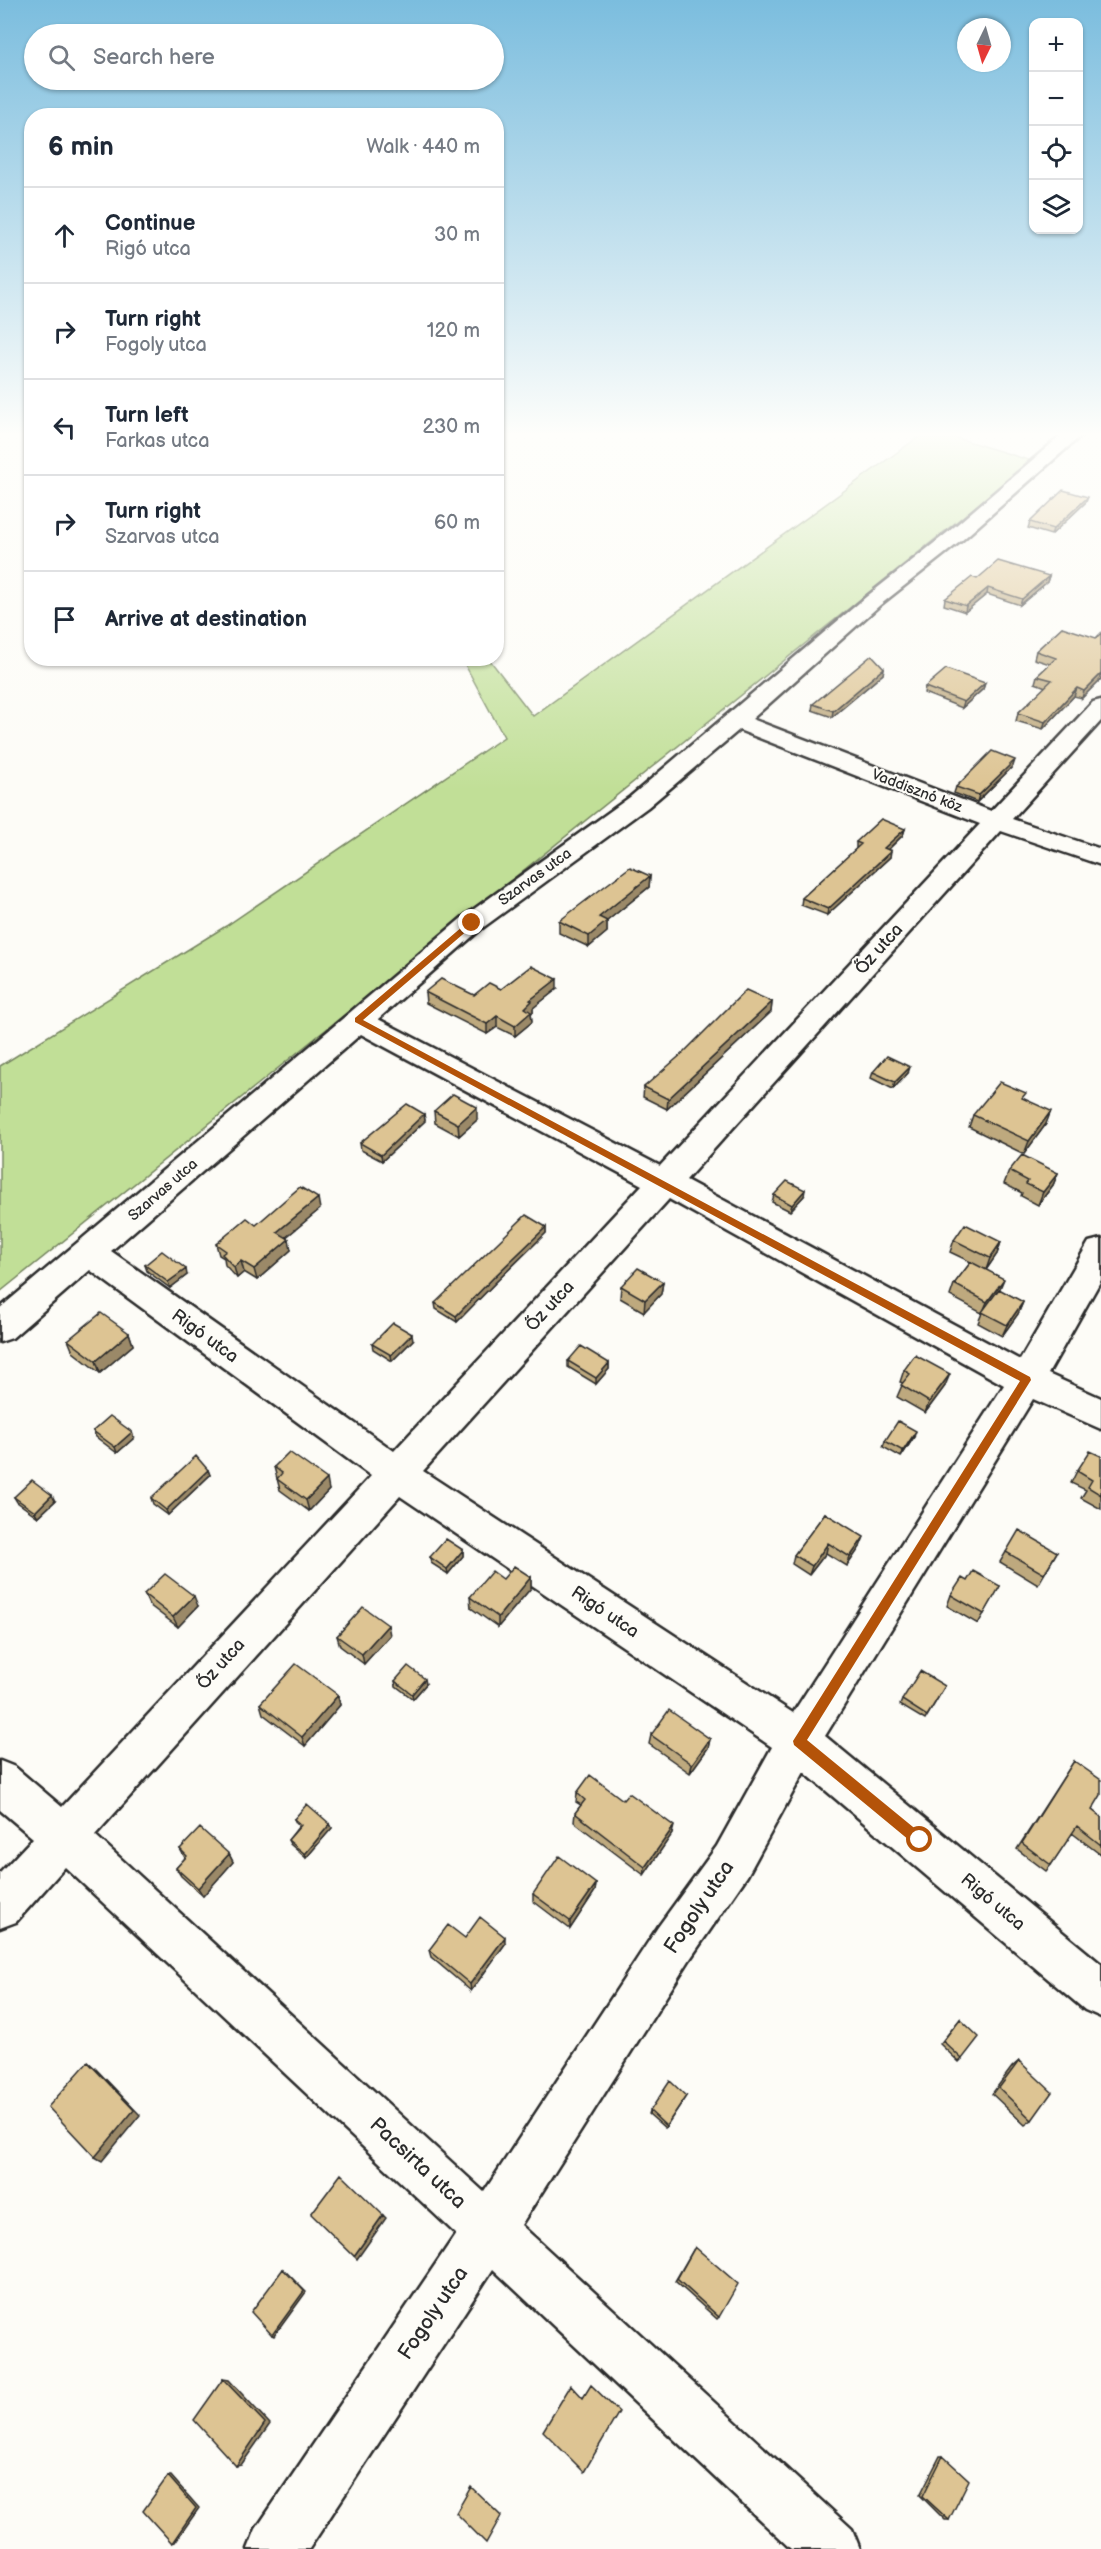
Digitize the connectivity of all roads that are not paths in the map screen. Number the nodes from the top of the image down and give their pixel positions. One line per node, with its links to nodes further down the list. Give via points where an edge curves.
1 (935, 552): 3 (street, Szarvas utca, via 873,600)
2 (1101, 707): 4 (street, Őz utca)
3 (736, 721): 4 (street, Vaddisznó köz); 6 (street, Szarvas utca, via 639,802 472,923)
4 (995, 821): 5 (street, Vaddisznó köz); 7 (street, Őz utca)
5 (1101, 857)
6 (358, 1020): 7 (street); 9 (street, Szarvas utca)
7 (664, 1184): 11 (street); 13 (street, Őz utca)
8 (1101, 1251): 11 (street, Fogoly utca)
9 (90, 1253): 10 (street, Szarvas utca); 13 (street, Rigó utca)
10 (0, 1328)
11 (1026, 1380): 12 (street); 14 (street, Fogoly utca)
12 (1101, 1414)
13 (396, 1473): 14 (street, Rigó utca); 16 (street, Őz utca)
14 (799, 1741): 18 (street, Rigó utca); 19 (street, Fogoly utca, via 732,1861 674,1943)
15 (0, 1782): 16 (street, Pacsirta utca)
16 (64, 1836): 17 (street, Őz utca); 19 (street, Pacsirta utca)
17 (0, 1906)
18 (1101, 1994)
19 (489, 2229): 20 (street, Fogoly utca); 21 (street, Pacsirta utca)
20 (276, 2549)
21 (832, 2549)

